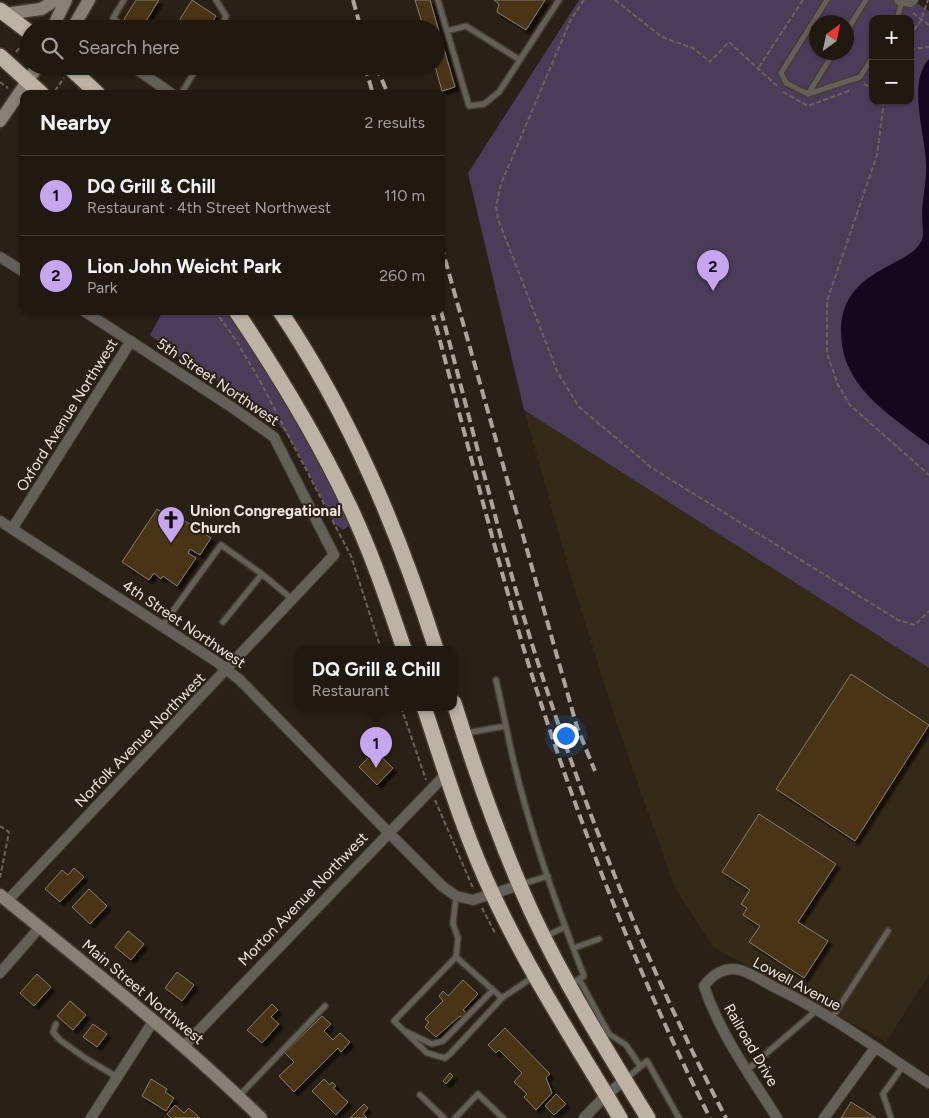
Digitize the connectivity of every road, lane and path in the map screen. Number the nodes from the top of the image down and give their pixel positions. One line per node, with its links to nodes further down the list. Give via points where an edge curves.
1 (56, 0): 15 (street, via 41,9)
2 (66, 0): 18 (street)
3 (89, 0): 19 (street)
4 (124, 0): 20 (lane, via 113,18)
5 (216, 0): 21 (lane, via 226,16)
6 (438, 0): 22 (lane)
7 (559, 0): 32 (lane)
8 (584, 0): 65 (path, via 554,56 501,184 496,206 498,219 557,371 579,407 652,468 898,620 914,625)
9 (615, 0): 35 (path, via 662,37 693,48 710,62 729,42)
10 (803, 0): 35 (path)
11 (827, 0): 50 (lane, via 781,73 786,83)
12 (866, 0): 17 (lane)
13 (928, 0): 23 (path)
14 (905, 1): 16 (lane); 23 (path)
15 (2, 12): 25 (highway)
16 (899, 15)
17 (854, 19)
18 (56, 20)
19 (77, 20)
20 (115, 20)
21 (224, 20)
22 (444, 20)
23 (921, 20): 26 (path); 27 (path)
24 (445, 24): 28 (lane)
25 (20, 25)
26 (929, 25)
27 (914, 30)
28 (447, 31): 32 (lane, via 466,26); 32 (lane, via 469,106 484,104 499,92)
29 (929, 47): 30 (path)
30 (914, 49)
31 (0, 56): 36 (highway)
32 (520, 60)
33 (829, 60): 50 (lane)
34 (871, 60): 50 (lane, via 860,77)
35 (759, 67): 43 (path, via 782,92 808,106 865,84)
36 (20, 73)
37 (22, 75): 42 (highway)
38 (32, 75): 42 (street)
39 (78, 75): 46 (highway)
40 (150, 75): 47 (street)
41 (193, 75): 48 (lane)
42 (28, 80): 44 (street); 45 (highway)
43 (869, 86)
44 (21, 90)
45 (38, 90)
46 (94, 90)
47 (167, 90)
48 (183, 90)
49 (20, 92): 52 (street)
50 (808, 94)
51 (883, 105): 59 (path, via 877,155 828,300 826,353 838,385 850,405)
52 (0, 121)
53 (0, 257): 54 (street)
54 (20, 270)
55 (90, 315): 58 (street, 5th Street Northwest)
56 (239, 315): 68 (highway, via 294,401 335,477 376,568)
57 (282, 315): 69 (highway, via 332,397 373,480 405,558)
58 (131, 341): 61 (street, Oxford Avenue Northwest); 62 (street, 5th Street Northwest, via 274,437)
59 (929, 475)
60 (0, 521): 61 (street, 4th Street Northwest)
61 (12, 529): 67 (street, 4th Street Northwest)
62 (334, 555): 64 (street, Norfolk Avenue Northwest)
63 (262, 574): 64 (lane); 66 (lane); 67 (lane, via 221,545)
64 (292, 600): 70 (street, Norfolk Avenue Northwest)
65 (929, 612)
66 (223, 622)
67 (162, 626): 70 (street, 4th Street Northwest)
68 (403, 646)
69 (435, 646)
70 (227, 670): 81 (street, 4th Street Northwest); 88 (street, Norfolk Avenue Northwest)
71 (496, 680): 75 (lane)
72 (402, 711): 78 (path)
73 (425, 711): 77 (highway)
74 (456, 711): 76 (highway)
75 (506, 726): 76 (lane); 82 (lane, via 516,779)
76 (463, 733): 85 (highway)
77 (446, 774): 81 (street, Morton Avenue Northwest); 86 (highway, via 466,833)
78 (424, 776)
79 (437, 804): 84 (path)
80 (0, 826): 83 (path, via 8,832)
81 (388, 832): 87 (street, 4th Street Northwest); 108 (street, Morton Avenue Northwest)
82 (548, 876): 85 (lane); 90 (lane)
83 (0, 878)
84 (471, 885)
85 (520, 885): 86 (street); 92 (highway)
86 (492, 893): 87 (street, via 473,900); 97 (highway)
87 (456, 896): 95 (lane, via 453,924 458,938)
88 (4, 898): 89 (street, Main Street Northwest)
89 (40, 927): 96 (street); 105 (street, Main Street Northwest)
90 (565, 927): 92 (lane); 94 (lane)
91 (888, 931): 104 (lane)
92 (544, 937): 98 (highway)
93 (599, 938): 94 (lane)
94 (574, 948): 98 (lane, via 584,976)
95 (456, 957): 100 (lane); 107 (lane, via 394,1021)
96 (0, 973)
97 (534, 976): 101 (lane); 117 (highway)
98 (574, 982): 110 (lane, via 609,1034 626,1045); 114 (highway)
99 (704, 986): 103 (street, Lowell Avenue, via 723,970 739,969); 112 (street, Railroad Drive, via 722,1031)
100 (493, 990): 101 (lane); 107 (lane, via 443,1041 432,1044)
101 (502, 998): 107 (lane, via 445,1058 427,1053)
102 (325, 1006): 118 (lane)
103 (818, 1010): 104 (street, Lowell Avenue); 112 (lane)
104 (832, 1018): 109 (street, Lowell Avenue)
105 (154, 1020): 108 (street, Main Street Northwest); 113 (street)
106 (56, 1024): 113 (lane, via 53,1032 60,1040)
107 (404, 1031)
108 (184, 1046): 118 (street, Main Street Northwest)
109 (875, 1048): 111 (street); 129 (street)
110 (640, 1066): 114 (lane); 127 (lane, via 647,1061)
111 (903, 1066): 115 (street); 130 (lane, via 883,1094)
112 (747, 1070): 128 (street, Railroad Drive)
113 (118, 1077): 119 (street)
114 (625, 1080): 117 (street); 126 (highway)
115 (929, 1083)
116 (420, 1095): 121 (lane)
117 (606, 1095): 124 (street); 125 (highway)
118 (238, 1096): 120 (street, Main Street Northwest)
119 (92, 1118)
120 (261, 1118)
121 (444, 1118)
122 (454, 1118): 123 (lane, via 478,1094)
123 (503, 1118)
124 (584, 1118)
125 (620, 1118)
126 (648, 1118)
127 (679, 1118)
128 (777, 1118)
129 (824, 1118)
130 (891, 1118)

